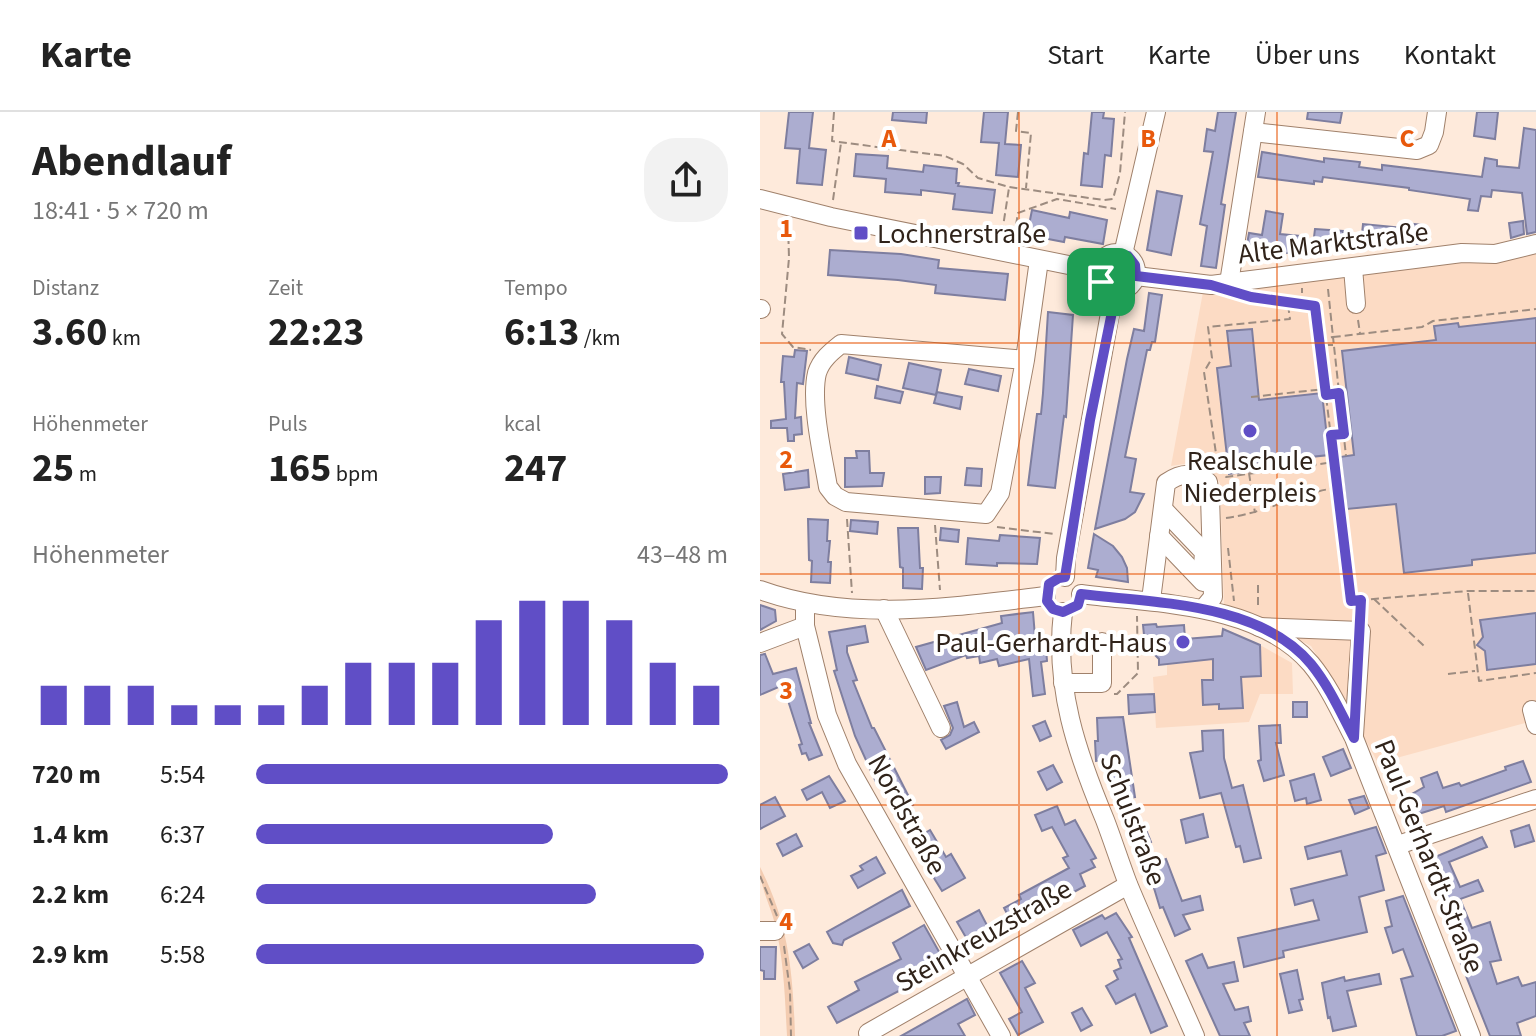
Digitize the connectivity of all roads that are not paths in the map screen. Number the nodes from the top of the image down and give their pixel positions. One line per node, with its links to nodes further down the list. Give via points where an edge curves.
1 (1156, 112): 7 (street)
2 (1256, 112): 4 (street)
3 (1437, 112): 4 (street, via 1429,145 1417,150)
4 (1253, 132): 12 (street)
5 (760, 199): 8 (street)
6 (1536, 244): 9 (street, Alte Marktstraße, via 1495,254 1462,253)
7 (1123, 254): 10 (street, via 1106,256); 11 (street, via 1135,265)
8 (1039, 260): 10 (street); 15 (street)
9 (1353, 268): 12 (street, Alte Marktstraße); 14 (street)
10 (1098, 271): 13 (street, via 1101,282)
11 (1136, 276): 12 (street, Alte Marktstraße, via 1201,286); 13 (street, via 1131,286)
12 (1229, 283)
13 (1114, 291): 17 (street)
14 (1356, 304)
15 (1025, 360): 15 (street, via 841,344 818,371 828,487 846,502 986,514 1000,493)
16 (1161, 522): 21 (street); 24 (street, via 1203,574); 24 (street, via 1166,483 1189,473 1208,482 1213,597)
17 (1065, 577): 19 (street); 20 (street, via 1049,584)
18 (760, 590): 22 (street)
19 (1081, 594): 21 (street, Paul-Gerhardt-Straße); 25 (street, via 1078,605)
20 (1046, 596): 23 (street); 25 (street, via 1053,609)
21 (1151, 600): 24 (street, Paul-Gerhardt-Straße)
22 (805, 604): 23 (street); 26 (street, Nordstraße)
23 (884, 609): 31 (street)
24 (1203, 609): 27 (street, Paul-Gerhardt-Straße)
25 (1063, 612): 30 (street, Schulstraße)
26 (805, 626): 29 (street); 36 (street, Nordstraße, via 827,715 847,764)
27 (1257, 627): 32 (street, Paul-Gerhardt-Straße, via 1309,662); 32 (street, via 1361,631)
28 (1102, 642): 30 (street, via 1102,683)
29 (760, 643)
30 (1063, 683): 35 (street, Schulstraße, via 1080,759)
31 (941, 728)
32 (1354, 738): 34 (street, Paul-Gerhardt-Straße)
33 (1536, 799): 34 (street)
34 (1398, 845): 40 (street, Paul-Gerhardt-Straße)
35 (1128, 885): 36 (street, Steinkreuzstraße); 39 (street, Schulstraße)
36 (964, 971): 37 (street, Steinkreuzstraße); 38 (street, Nordstraße)
37 (870, 1036)
38 (1001, 1036)
39 (1195, 1036)
40 (1471, 1036)

